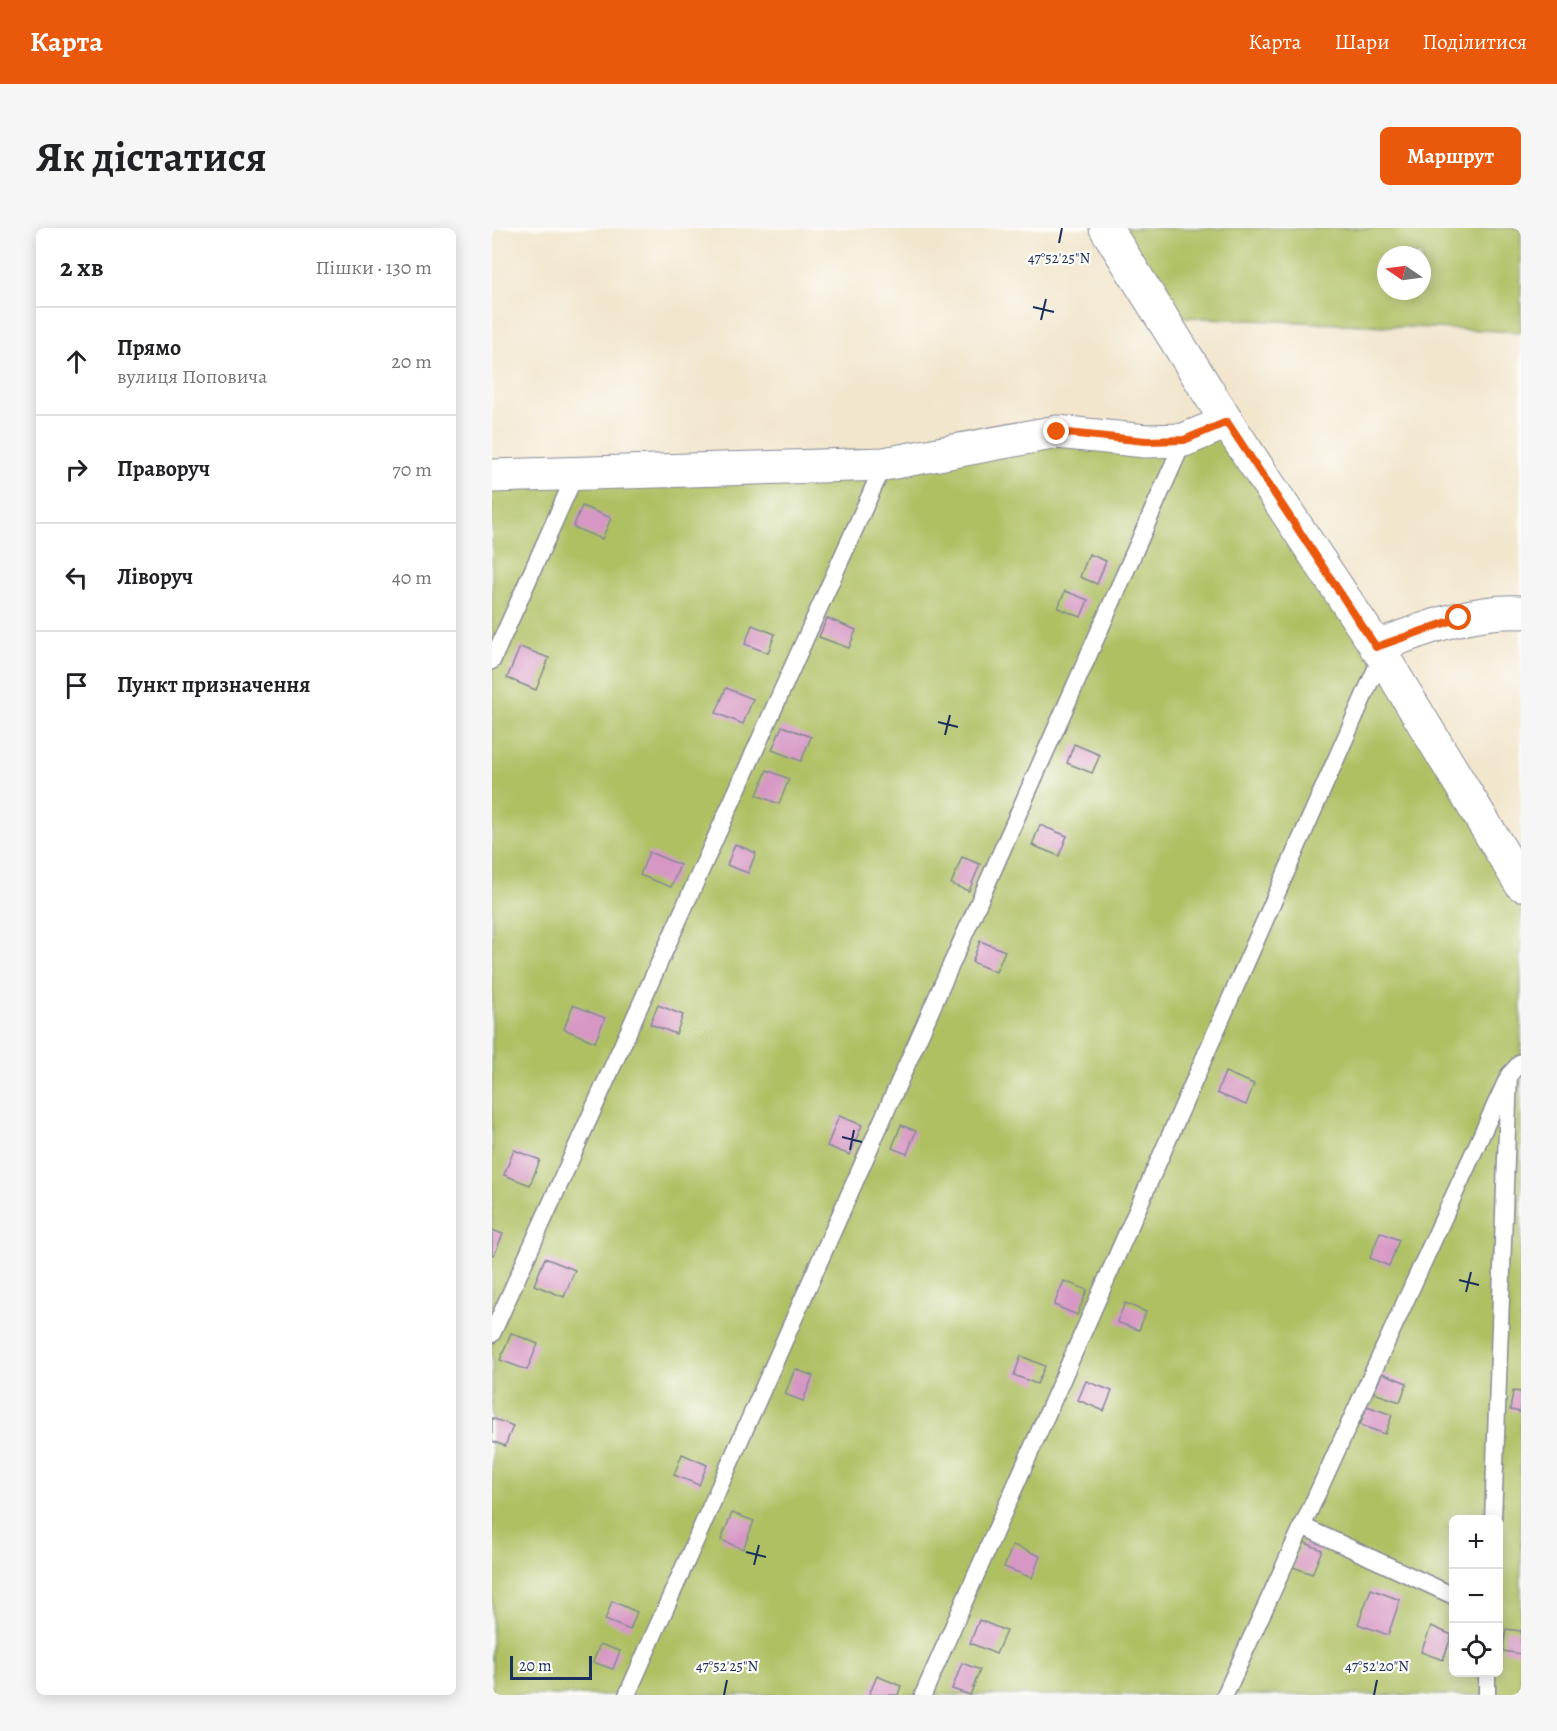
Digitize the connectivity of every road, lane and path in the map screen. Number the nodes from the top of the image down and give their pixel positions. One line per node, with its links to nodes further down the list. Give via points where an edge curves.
1 (1106, 228): 2 (street)
2 (1227, 422): 3 (street); 8 (street)
3 (1184, 440): 4 (street, via 1146,441 1057,432); 18 (lane)
4 (884, 464): 5 (street); 13 (lane)
5 (576, 473): 6 (street); 9 (lane)
6 (492, 476)
7 (1521, 612): 8 (street, via 1459,618)
8 (1379, 651): 10 (street); 19 (lane)
9 (492, 661)
10 (1521, 884)
11 (1521, 1062): 12 (lane)
12 (1509, 1075): 14 (lane); 15 (lane)
13 (492, 1334)
14 (1493, 1515)
15 (1302, 1526): 16 (lane); 20 (lane)
16 (1449, 1594)
17 (1488, 1677): 21 (lane)
18 (627, 1695)
19 (923, 1695)
20 (1225, 1695)
21 (1487, 1695)

